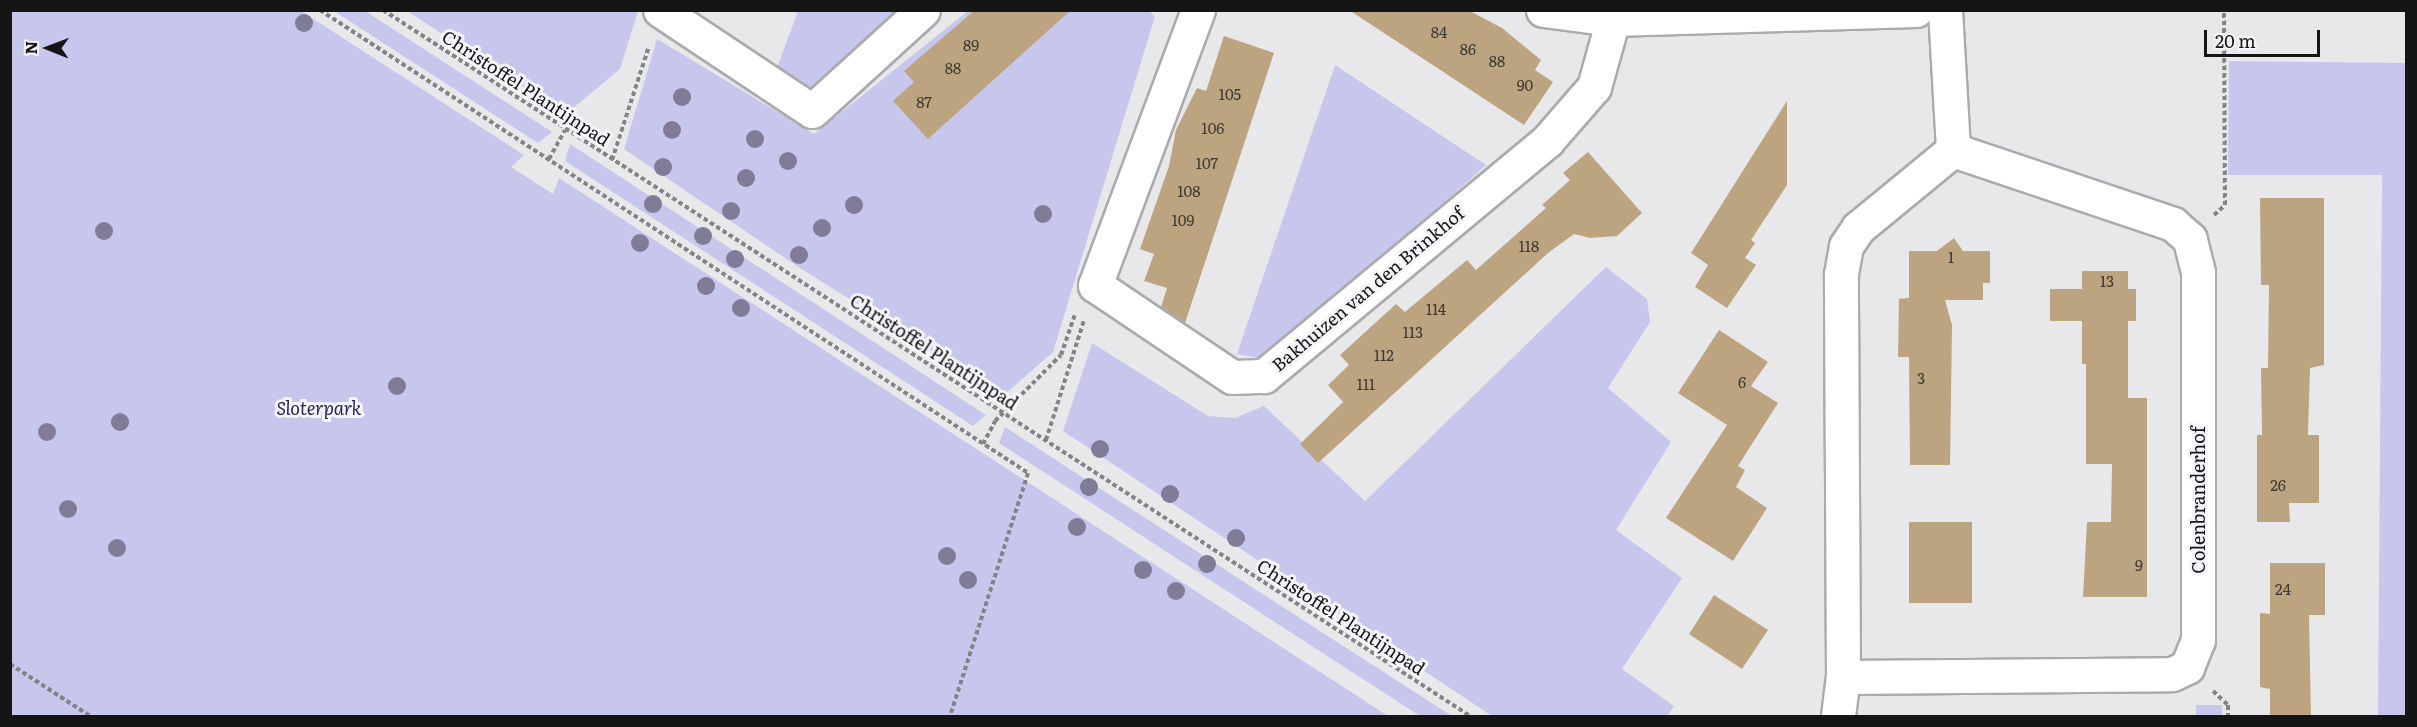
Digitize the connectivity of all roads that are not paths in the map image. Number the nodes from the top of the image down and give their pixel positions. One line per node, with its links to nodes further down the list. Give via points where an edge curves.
1 (923, 10): 6 (street, via 812,111)
2 (1198, 10): 7 (street, Bakhuizen van den Brinkhof, via 1095,285 1232,377 1264,376 1547,141 1594,87)
3 (1543, 10): 7 (street)
4 (1916, 10): 7 (street)
5 (1945, 10): 8 (street)
6 (660, 12)
7 (1613, 19)
8 (1953, 150): 9 (street, via 1858,228 1846,246 1841,274); 9 (street, Colenbranderhof, via 2173,224 2190,239 2198,272 2198,639 2187,666 2172,674)
9 (1843, 677): 10 (street)
10 (1838, 717)

